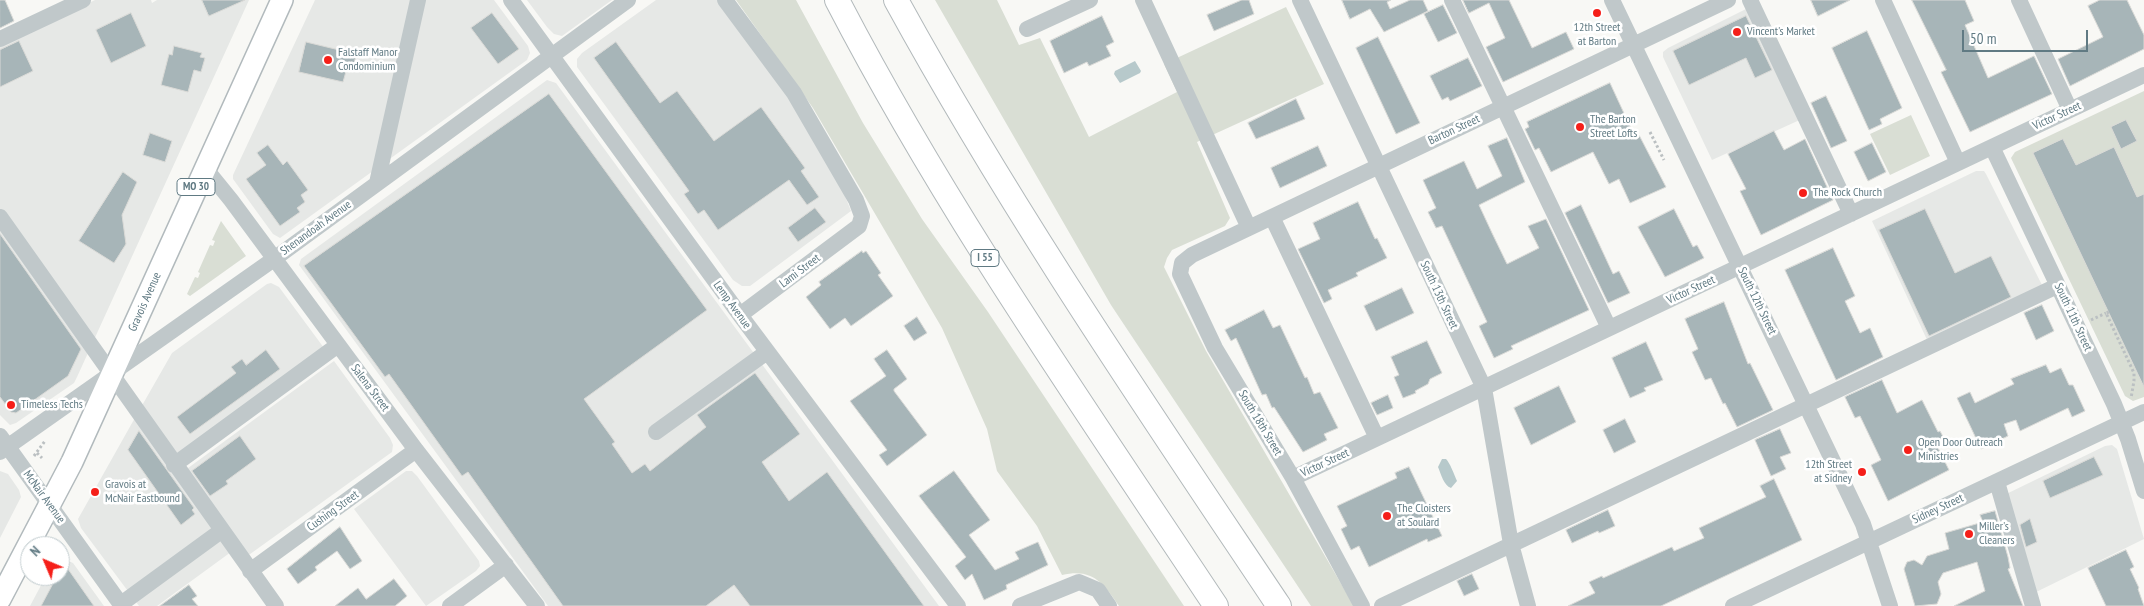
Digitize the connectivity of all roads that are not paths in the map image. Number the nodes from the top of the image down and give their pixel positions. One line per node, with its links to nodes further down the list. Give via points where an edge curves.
1 (83, 0): 19 (street)
2 (282, 0): 28 (main road, Gravois Avenue / MO 30)
3 (418, 0): 29 (street)
4 (511, 0): 21 (street, Lemp Avenue)
5 (628, 0): 21 (street, Shenandoah Avenue)
6 (725, 0): 38 (street, Lami Street, via 794,94 856,200 862,216 859,226)
7 (837, 0): 69 (highway, I 55, via 981,251)
8 (896, 0): 70 (highway, via 1033,233)
9 (1090, 0): 18 (street)
10 (1143, 0): 33 (street)
11 (1300, 0): 27 (street, South 13th Street)
12 (1452, 0): 23 (street)
13 (1612, 0): 20 (street, South 12th Street)
14 (1728, 0): 20 (street, Barton Street)
15 (1750, 0): 30 (street)
16 (1883, 0): 26 (street)
17 (2019, 0): 24 (street)
18 (1027, 29)
19 (0, 39)
20 (1633, 45): 23 (street, Barton Street); 36 (street, South 12th Street)
21 (552, 55): 29 (street, Shenandoah Avenue); 38 (street, Lemp Avenue)
22 (2144, 75): 24 (street, Victor Street)
23 (1503, 107): 27 (street, Barton Street); 39 (street)
24 (2070, 110): 25 (street, Victor Street)
25 (1992, 147): 26 (street, Victor Street); 37 (street, South 11th Street)
26 (1958, 163): 30 (street, Victor Street)
27 (1378, 166): 32 (street, Barton Street); 43 (street, South 13th Street)
28 (205, 168): 34 (street, Salena Street); 42 (main road, Gravois Avenue / MO 30)
29 (377, 183): 34 (street, Shenandoah Avenue)
30 (1851, 214): 36 (street, Victor Street)
31 (0, 217): 42 (street)
32 (1272, 217): 33 (street, Barton Street); 48 (street)
33 (1249, 228): 35 (street, Barton Street)
34 (274, 259): 40 (street, Salena Street); 42 (street, Shenandoah Avenue)
35 (1182, 263): 52 (street, South 18th Street, via 1180,274 1215,348)
36 (1740, 266): 39 (street, Victor Street); 44 (street, South 12th Street)
37 (2058, 286): 44 (street); 46 (street, South 11th Street)
38 (740, 315): 41 (street, Lemp Avenue)
39 (1609, 328): 43 (street, Victor Street)
40 (338, 345): 50 (street, Salena Street); 51 (street)
41 (767, 352): 47 (street); 66 (street, Lemp Avenue)
42 (112, 374): 49 (street, Shenandoah Avenue); 51 (street); 55 (main road, Gravois Avenue / MO 30)
43 (1484, 388): 48 (street, Victor Street); 58 (street, South 13th Street)
44 (1807, 403): 57 (street, South 12th Street); 58 (street)
45 (2144, 412): 46 (street, Sidney Street)
46 (2122, 423): 53 (street, Sidney Street); 54 (street, South 11th Street)
47 (656, 432)
48 (1377, 438): 52 (street, Victor Street)
49 (2, 445): 55 (street, McNair Avenue)
50 (416, 450): 59 (street, Salena Street); 60 (street, Cushing Street)
51 (174, 465): 56 (street)
52 (1292, 478): 71 (street, South 18th Street)
53 (1997, 482): 57 (street, Sidney Street); 76 (street)
54 (2144, 491)
55 (51, 506): 61 (main road, Gravois Avenue / MO 30); 62 (street, McNair Avenue)
56 (221, 531): 60 (street); 62 (street)
57 (1870, 541): 74 (street, Sidney Street); 75 (street, South 12th Street)
58 (1511, 544): 72 (street); 73 (street, South 13th Street)
59 (506, 565): 64 (street); 65 (street, Salena Street)
60 (250, 571): 63 (street)
61 (0, 600)
62 (122, 605)
63 (276, 606)
64 (450, 606)
65 (537, 606)
66 (958, 606)
67 (1020, 606): 68 (street, via 1079,582 1098,590)
68 (1109, 606)
69 (1216, 606)
70 (1279, 606)
71 (1362, 606)
72 (1382, 606)
73 (1528, 606)
74 (1733, 606)
75 (1890, 606)
76 (2032, 606)

